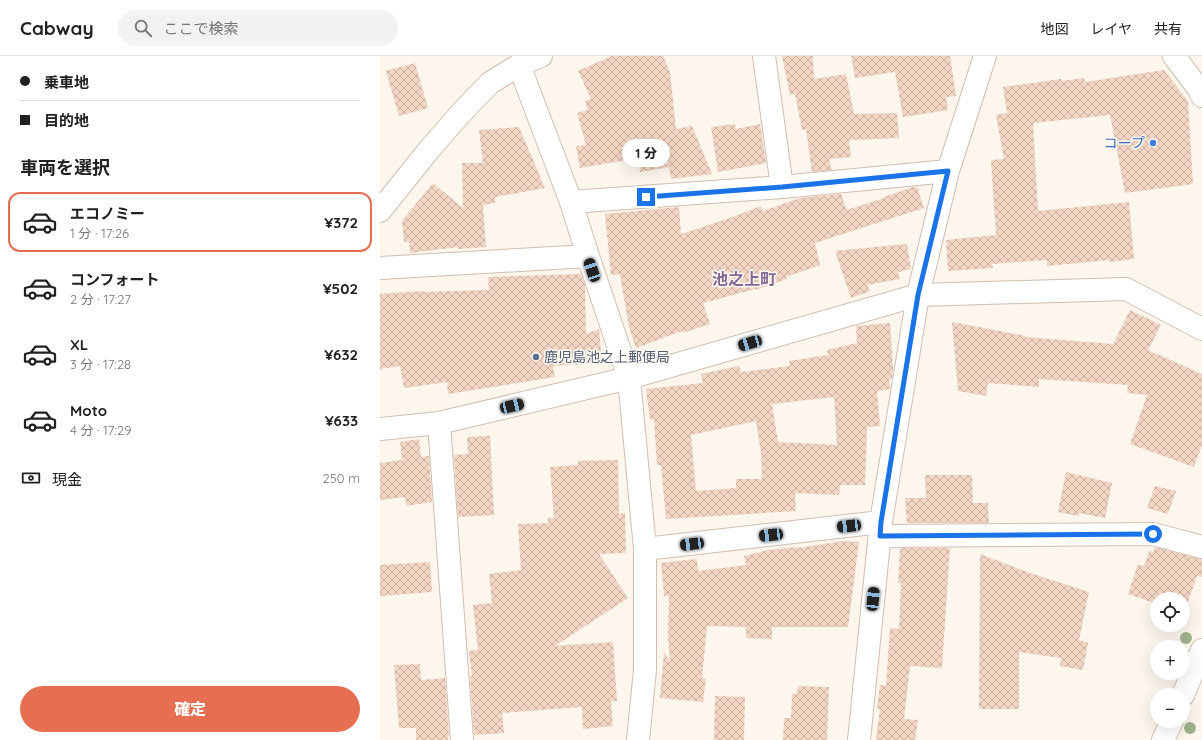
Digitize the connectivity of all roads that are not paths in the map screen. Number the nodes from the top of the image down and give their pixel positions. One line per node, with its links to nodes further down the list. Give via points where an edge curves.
1 (541, 56): 5 (street)
2 (764, 56): 8 (street)
3 (985, 56): 7 (street)
4 (1174, 56): 6 (street)
5 (520, 65): 9 (street); 10 (street, via 490,83 461,113)
6 (1202, 96)
7 (948, 171): 8 (street); 13 (street)
8 (782, 187): 9 (street)
9 (571, 202): 11 (street)
10 (380, 211)
11 (588, 256): 12 (street); 15 (street)
12 (380, 268)
13 (918, 295): 14 (street, via 1126,289); 15 (street); 18 (street)
14 (1202, 329)
15 (629, 378): 16 (street); 20 (street)
16 (439, 423): 17 (street); 24 (street)
17 (380, 429)
18 (880, 529): 19 (street, via 1153,534); 20 (street); 26 (street)
19 (1202, 547)
20 (644, 549): 25 (street, via 644,670)
21 (1202, 650): 22 (street)
22 (1186, 688)
23 (1169, 728): 27 (street)
24 (462, 740)
25 (638, 740)
26 (859, 740)
27 (1163, 740)

